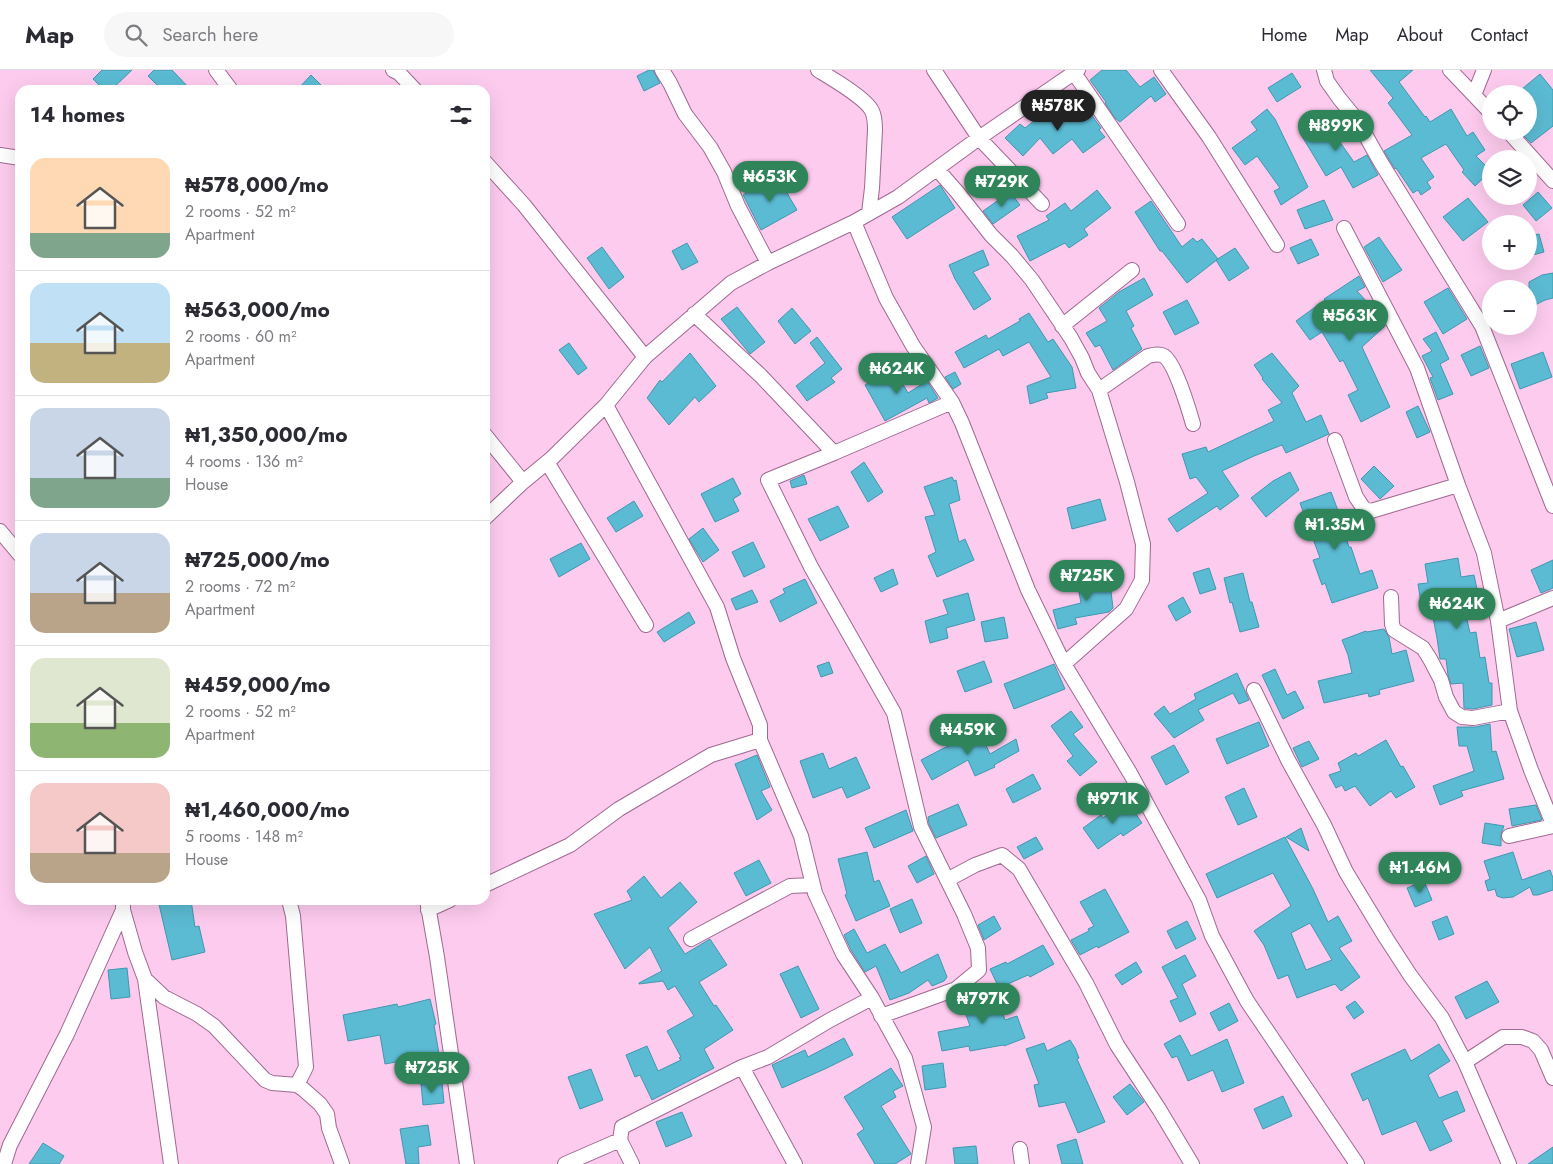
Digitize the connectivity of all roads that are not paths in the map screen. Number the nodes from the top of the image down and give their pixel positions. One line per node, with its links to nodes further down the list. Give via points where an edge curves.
1 (216, 70): 11 (street)
2 (393, 70): 12 (street)
3 (662, 70): 28 (street, via 685,114 724,172)
4 (818, 70): 23 (street, via 866,101 872,110 875,122)
5 (934, 70): 15 (street)
6 (1161, 70): 27 (street, via 1209,137)
7 (1324, 70): 43 (street, via 1327,80 1357,120 1482,326)
8 (1450, 70): 13 (street)
9 (1484, 70): 13 (street)
10 (1074, 71): 15 (street); 25 (street)
11 (226, 85)
12 (410, 85)
13 (1474, 95): 14 (street)
14 (1482, 103)
15 (979, 138): 20 (street); 22 (street)
16 (1516, 140): 21 (street)
17 (0, 155): 18 (street)
18 (15, 157)
19 (490, 168): 32 (street, via 524,205)
20 (937, 169): 23 (street); 31 (street, via 1032,280)
21 (1553, 181)
22 (1042, 204)
23 (869, 213): 24 (street)
24 (854, 222): 28 (street); 34 (street, via 886,298)
25 (1178, 224)
26 (1344, 228): 42 (street, via 1417,368)
27 (1278, 245)
28 (768, 263): 30 (street, via 730,283)
29 (1132, 270): 31 (street)
30 (694, 314): 32 (street); 39 (street, via 760,375)
31 (1062, 326): 33 (street)
32 (645, 357): 35 (street)
33 (1099, 390): 36 (street, via 1148,356 1164,356 1172,365); 51 (street, via 1143,544 1142,580 1126,609)
34 (952, 402): 39 (street); 51 (street, via 1028,590)
35 (606, 405): 40 (street); 54 (street, via 717,607 732,658 760,724)
36 (1193, 424)
37 (1335, 440): 42 (street, via 1356,497 1364,509 1371,511)
38 (490, 441): 41 (street)
39 (834, 453): 57 (street, via 768,480 811,567 894,713 922,827)
40 (547, 462): 41 (street); 50 (street)
41 (523, 482): 44 (street)
42 (1458, 486): 49 (street, via 1484,553)
43 (1553, 506)
44 (490, 513)
45 (0, 531): 46 (street)
46 (15, 549)
47 (1391, 597): 53 (street, via 1394,630 1423,648 1454,712 1473,718)
48 (1553, 598): 49 (street)
49 (1498, 621): 53 (street)
50 (646, 625)
51 (1064, 664): 84 (street, via 1130,773 1200,900 1212,936 1246,1001)
52 (1254, 690): 67 (street, via 1346,872 1386,938 1442,1018)
53 (1510, 711): 55 (street)
54 (760, 740): 58 (street, via 711,755 619,809 570,845); 59 (street, via 801,836)
55 (1553, 825): 56 (street)
56 (1509, 836)
57 (947, 880): 66 (street, via 978,948 979,970 956,989); 83 (street, via 1002,854 1019,869 1086,984 1117,1045)
58 (490, 883)
59 (813, 886): 63 (street, via 790,886); 65 (street, via 843,954)
60 (124, 905): 64 (street); 72 (street, via 67,1034)
61 (290, 905): 70 (street, via 306,1067)
62 (428, 905): 77 (street)
63 (690, 939)
64 (145, 979): 70 (street, via 164,996 214,1026 265,1080); 75 (street)
65 (872, 998): 66 (street); 68 (street, via 768,1057)
66 (881, 1016): 81 (street, via 905,1058 924,1126)
67 (1465, 1062): 69 (street, via 1503,1037 1522,1038 1533,1041 1541,1050); 85 (street)
68 (742, 1067): 71 (street, via 622,1127); 80 (street)
69 (1553, 1078)
70 (297, 1085): 76 (street, via 324,1108)
71 (620, 1140): 78 (street); 79 (street)
72 (5, 1143): 74 (street)
73 (1020, 1149): 82 (street)
74 (4, 1164)
75 (171, 1164)
76 (342, 1164)
77 (468, 1164)
78 (565, 1164)
79 (632, 1164)
80 (795, 1164)
81 (918, 1164)
82 (1022, 1164)
83 (1192, 1164)
84 (1357, 1164)
85 (1509, 1164)

